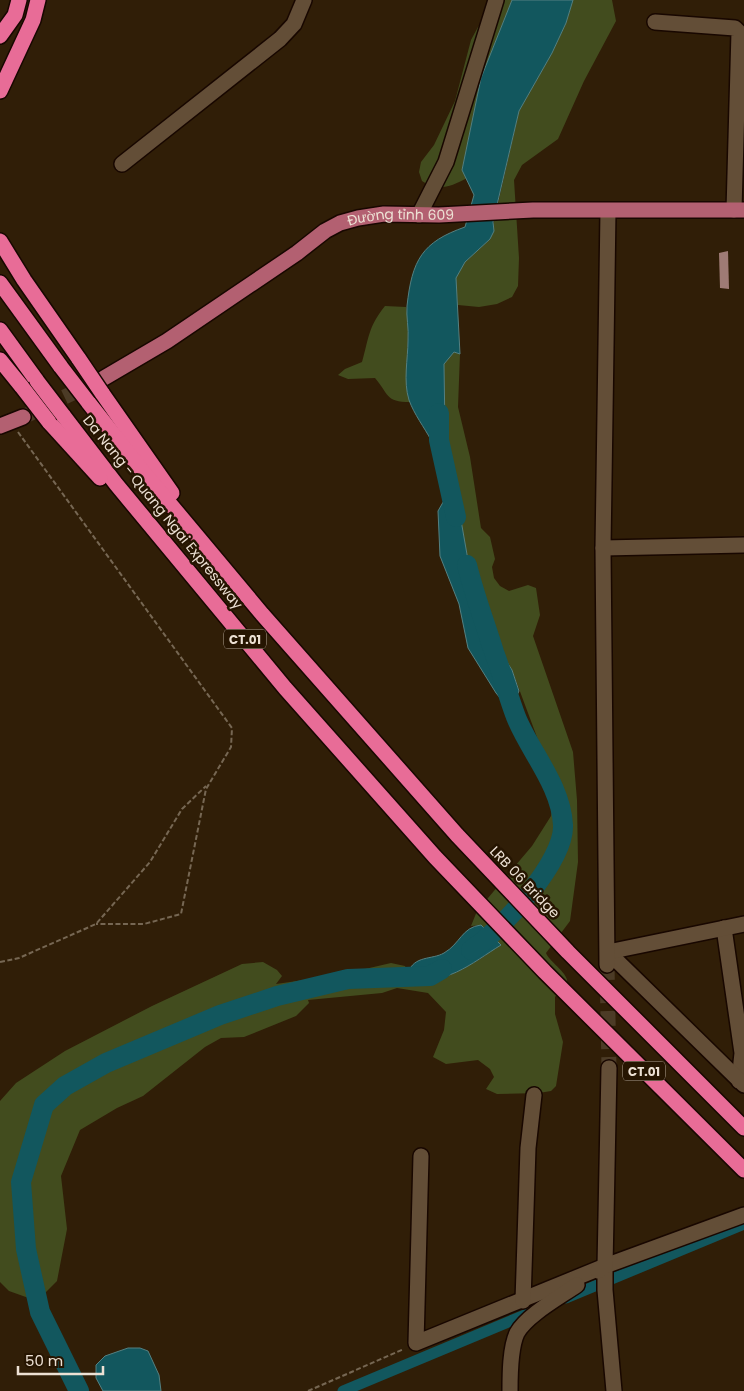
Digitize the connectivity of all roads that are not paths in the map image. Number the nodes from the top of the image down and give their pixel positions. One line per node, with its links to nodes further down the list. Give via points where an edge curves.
1 (19, 0): 6 (highway, via 15,15)
2 (38, 0): 8 (highway, via 33,20)
3 (304, 0): 9 (street, via 294,24 280,39)
4 (496, 0): 12 (street, via 446,162)
5 (655, 22): 7 (street, via 738,30)
6 (0, 36)
7 (741, 87): 10 (street)
8 (0, 91)
9 (122, 164)
10 (739, 210): 11 (main road, Đường tỉnh 609)
11 (608, 211): 12 (main road, Đường tỉnh 609, via 533,210); 19 (street)
12 (419, 215): 17 (main road, Đường tỉnh 609, via 384,214 332,227 167,340)
13 (0, 240): 20 (highway, bridge, via 150,464)
14 (0, 283): 20 (highway, Da Nang - Quang Ngai Expressway / CT.01, bridge, via 140,468)
15 (0, 330): 21 (highway, Da Nang - Quang Ngai Expressway / CT.01, bridge, via 116,484)
16 (0, 360): 21 (highway, bridge, via 49,422)
17 (104, 378)
18 (744, 545): 19 (street)
19 (603, 548): 25 (street)
20 (262, 614): 22 (highway, Da Nang - Quang Ngai Expressway / CT.01)
21 (241, 634): 31 (highway, Da Nang - Quang Ngai Expressway / CT.01, via 435,857 545,972)
22 (457, 835): 29 (highway, LRB 06 Bridge / CT.01, via 568,952)
23 (744, 924): 24 (street)
24 (724, 928): 25 (street); 27 (street, via 742,1053)
25 (607, 958): 27 (street)
26 (608, 1068): 33 (street)
27 (742, 1083)
28 (534, 1095): 34 (street, via 528,1148)
29 (744, 1128)
30 (421, 1156): 34 (street, via 416,1343)
31 (744, 1170)
32 (744, 1215): 33 (street)
33 (605, 1269): 34 (street); 35 (street, via 526,1322 517,1334); 36 (street)
34 (523, 1301)
35 (510, 1391)
36 (614, 1391)

